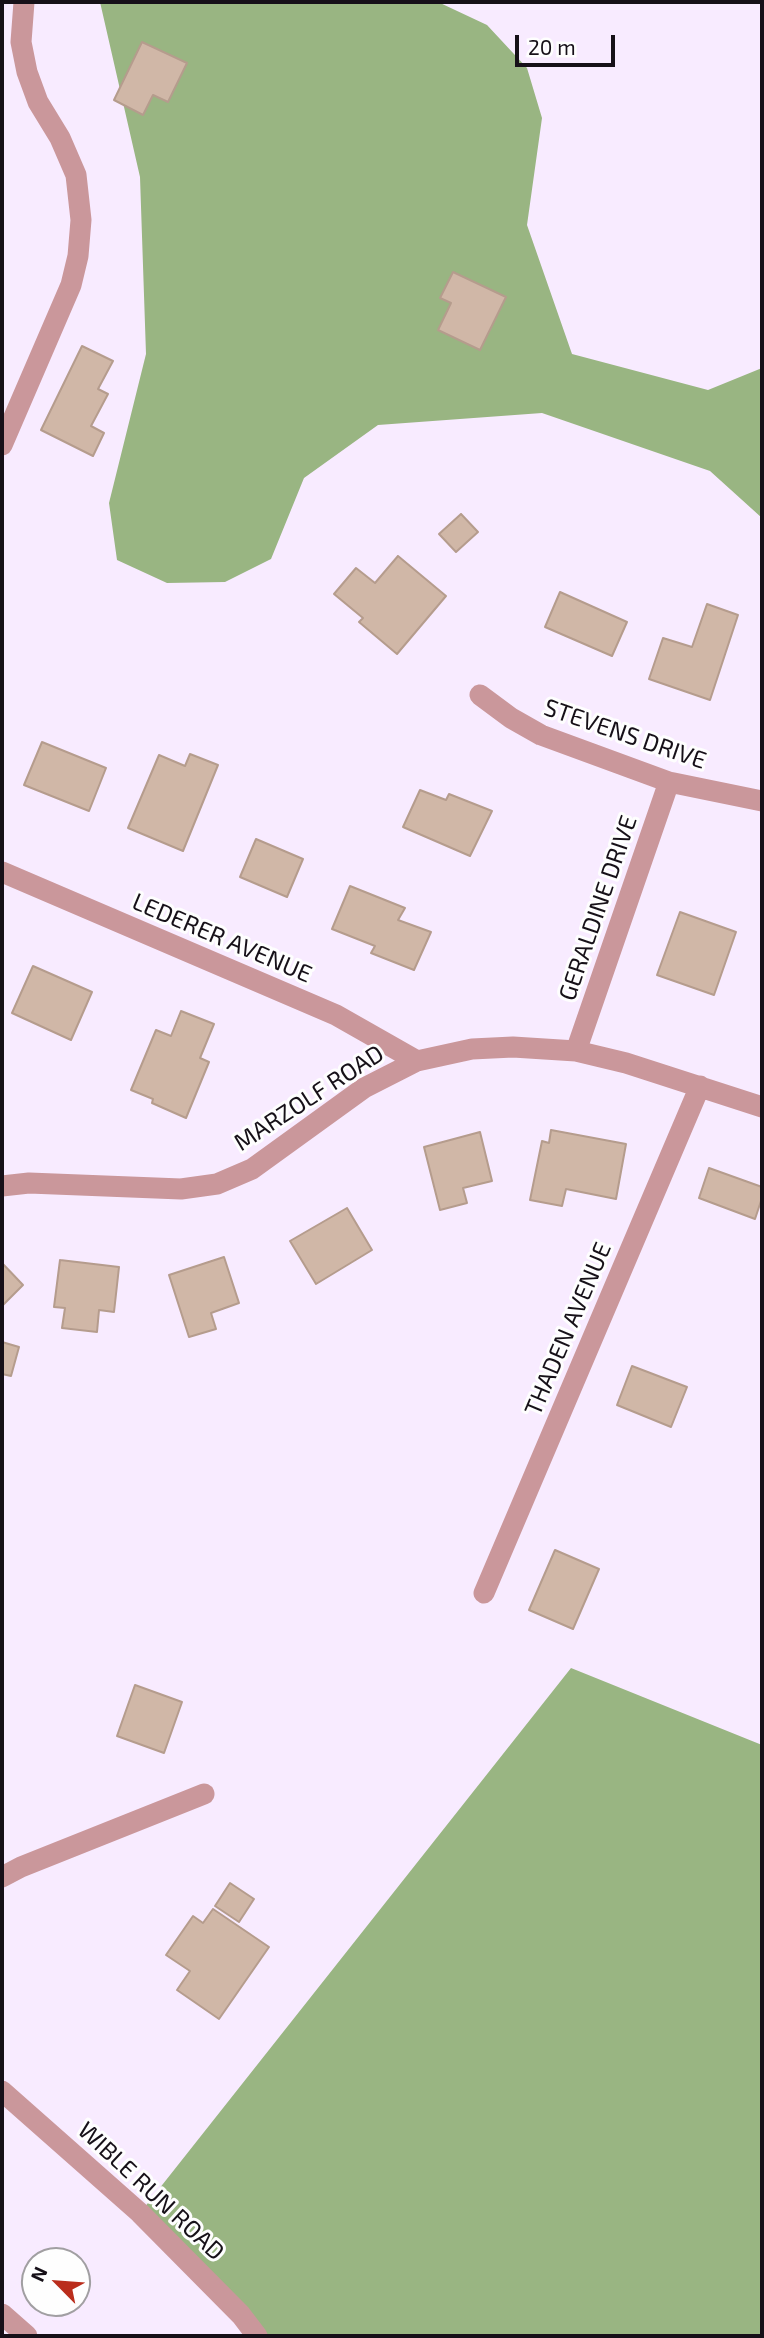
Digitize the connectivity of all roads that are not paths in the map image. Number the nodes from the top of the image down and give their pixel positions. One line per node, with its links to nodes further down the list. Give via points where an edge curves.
1 (24, 2): 2 (street, via 21,43 27,72 76,175 80,220 71,285)
2 (2, 445)
3 (480, 695): 4 (street, STEVENS DRIVE, via 526,728)
4 (669, 782): 5 (street, STEVENS DRIVE); 7 (street, GERALDINE DRIVE)
5 (762, 801)
6 (2, 872): 8 (street, LEDERER AVENUE, via 336,1016)
7 (576, 1051): 8 (street, MARZOLF ROAD, via 472,1049); 9 (street, MARZOLF ROAD)
8 (418, 1061): 11 (street, MARZOLF ROAD, via 364,1088 252,1169 217,1184 181,1189)
9 (701, 1086): 10 (street, MARZOLF ROAD); 12 (street, THADEN AVENUE)
10 (762, 1107)
11 (2, 1186)
12 (484, 1593)
13 (204, 1794): 14 (street)
14 (2, 1877)
15 (2, 2091): 18 (street, WIBLE RUN ROAD, via 140,2213)
16 (2, 2314): 17 (street)
17 (27, 2336)
18 (257, 2336)

